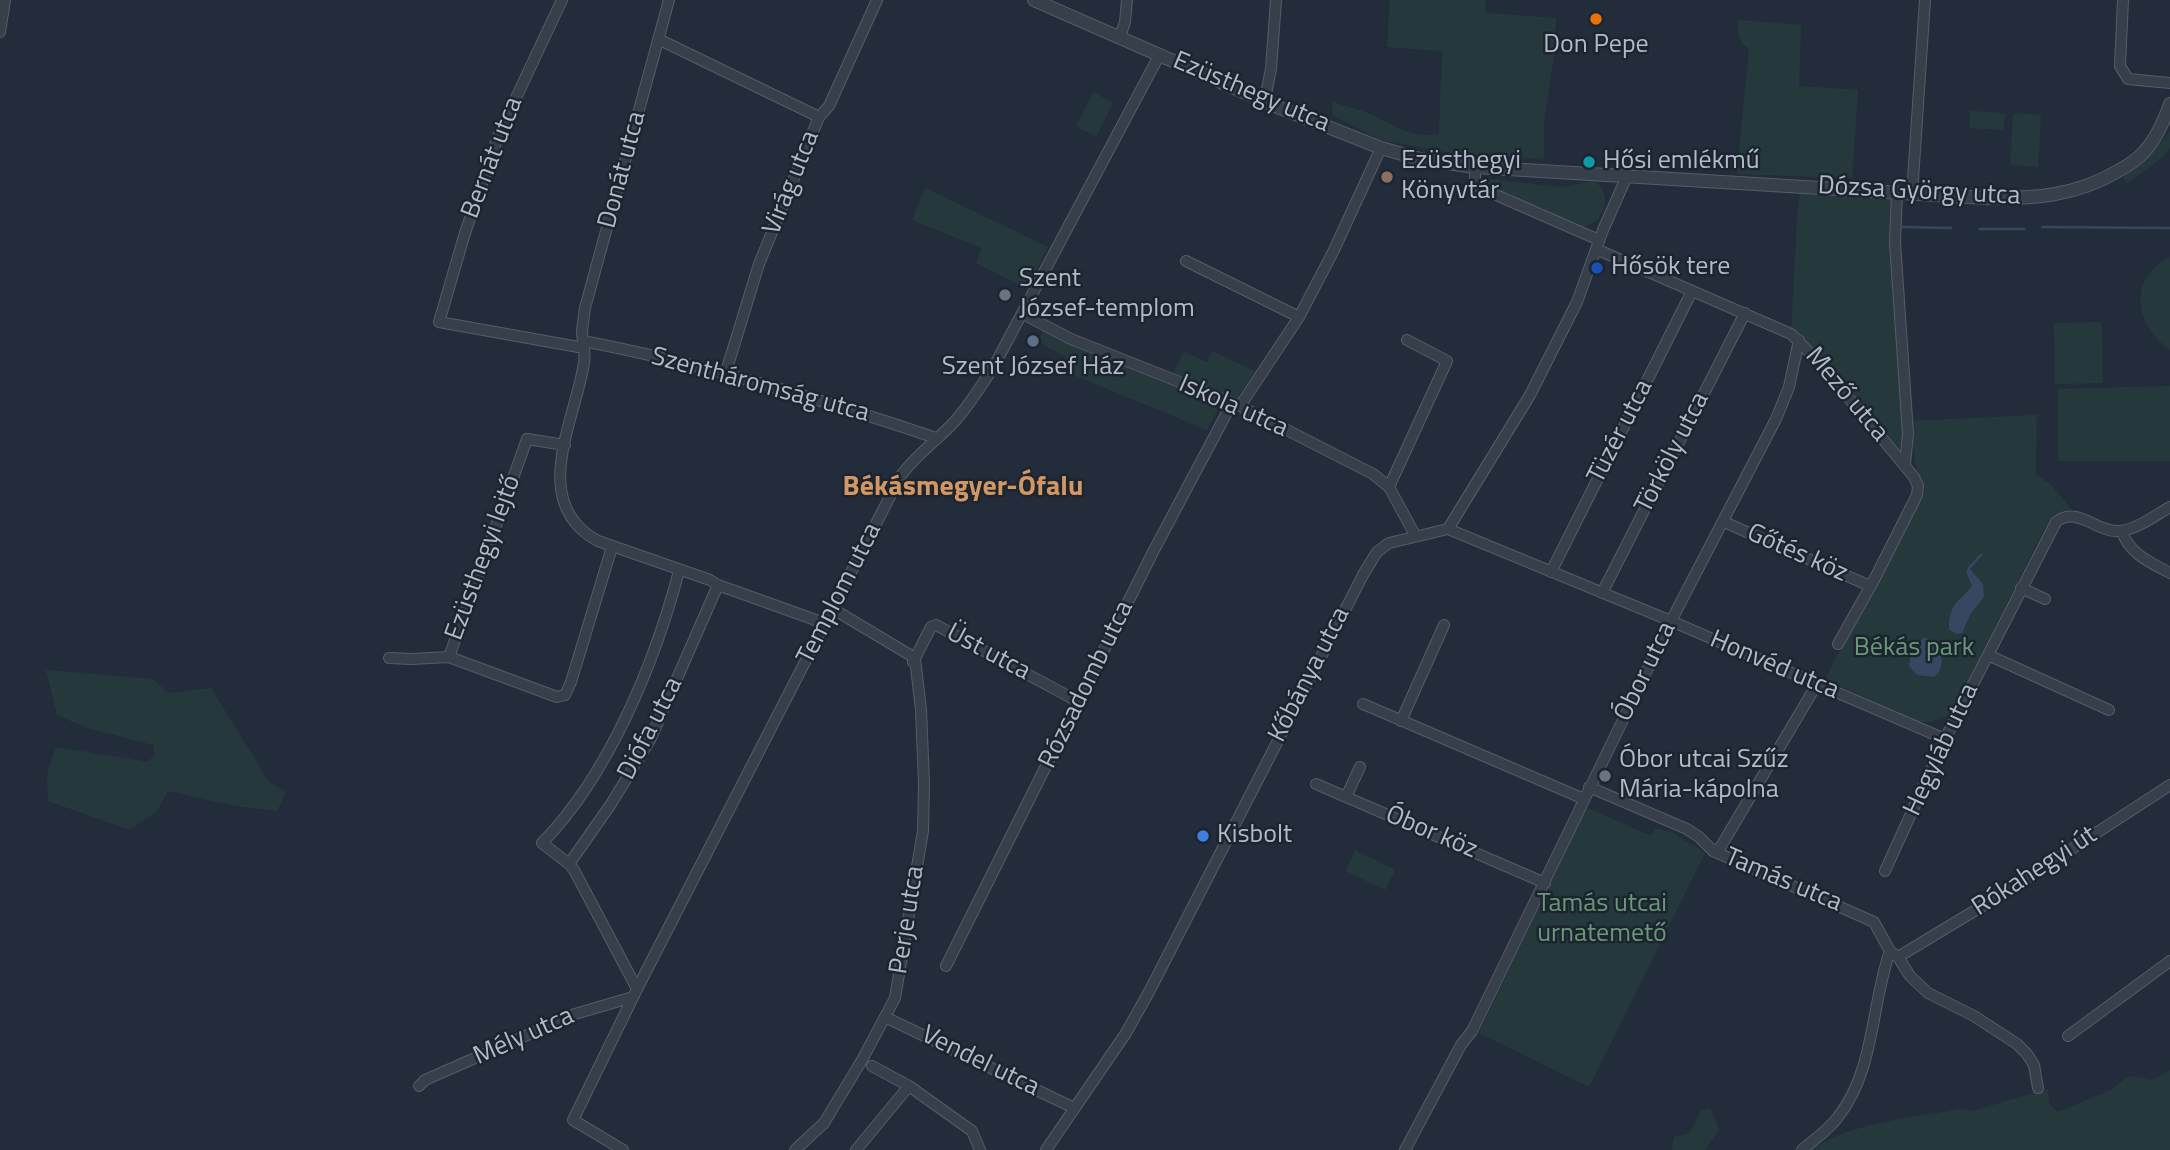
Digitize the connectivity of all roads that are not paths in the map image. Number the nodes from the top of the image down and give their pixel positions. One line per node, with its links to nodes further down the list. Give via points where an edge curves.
1 (5, 0): 10 (street)
2 (562, 0): 29 (street, Bernát utca, via 499,134)
3 (669, 0): 12 (street, Donát utca)
4 (877, 0): 17 (street, Virág utca, via 829,106)
5 (1034, 0): 11 (street, Ezüsthegy utca)
6 (1127, 0): 11 (street)
7 (1276, 0): 15 (street)
8 (1925, 0): 22 (street)
9 (2123, 0): 14 (street, via 2120,66 2128,79)
10 (0, 32)
11 (1120, 37): 13 (street, Ezüsthegy utca)
12 (658, 39): 17 (street); 32 (street, Donát utca, via 585,308)
13 (1160, 54): 15 (street, Ezüsthegy utca); 27 (street, Templom utca)
14 (2170, 82)
15 (1265, 99): 18 (street, Ezüsthegy utca)
16 (2170, 104): 22 (street, Dózsa György utca, via 2143,153 2082,188 2010,199)
17 (819, 117): 33 (street, Virág utca, via 759,264)
18 (1381, 148): 19 (street, Ezüsthegy utca); 28 (street, Rózsadomb utca, via 1334,252)
19 (1475, 167): 20 (street, Ezüsthegy utca); 23 (street, via 1480,188)
20 (1628, 176): 21 (street, Dózsa György utca); 23 (street)
21 (1897, 193): 22 (street, Dózsa György utca); 37 (street, via 1896,252 1908,434)
22 (1912, 194)
23 (1598, 244): 25 (street, Mező utca); 41 (street, via 1577,302 1530,395)
24 (1186, 261): 28 (street)
25 (1692, 291): 26 (street, Mező utca); 46 (street, Tüzér utca)
26 (1745, 313): 31 (street, Mező utca); 51 (street, Törköly utca)
27 (1023, 314): 34 (street, Iskola utca, via 1071,339); 35 (street, Templom utca, via 975,396)
28 (1298, 317): 34 (street, Rózsadomb utca)
29 (439, 322): 32 (street, Szentháromság utca)
30 (1407, 340): 38 (street, via 1447,361)
31 (1798, 340): 37 (street, Mező utca); 40 (street, Óbor utca, via 1784,402)
32 (584, 350): 33 (street, Szentháromság utca); 36 (street, Donát utca)
33 (726, 374): 35 (street, Szentháromság utca)
34 (1235, 406): 38 (street, Iskola utca, via 1373,474); 63 (street, Rózsadomb utca, via 1153,552)
35 (936, 438): 53 (street, Templom utca, via 900,477)
36 (565, 445): 44 (street, Donát utca, via 559,482 568,514 583,533); 59 (street, Ezüsthegyi lejtő, via 527,439)
37 (1905, 464): 49 (street, Mező utca, via 1918,486 1917,495)
38 (1389, 487): 43 (street, Iskola utca)
39 (2170, 507): 42 (street)
40 (1724, 522): 49 (street, Gőtés köz); 54 (street, Óbor utca)
41 (1448, 529): 43 (street, Kőbánya utca); 46 (street, Honvéd utca)
42 (2122, 531): 47 (street, via 2140,556); 50 (street, Hegyláb utca, via 2073,516 2060,519)
43 (1415, 535): 88 (street, Kőbánya utca, via 1386,544 1364,573 1150,990)
44 (612, 547): 45 (street, Donát utca); 59 (street, via 565,695)
45 (679, 571): 48 (street, Donát utca); 75 (street, via 657,646 610,746 574,807 542,843)
46 (1551, 572): 51 (street, Honvéd utca)
47 (2170, 573)
48 (718, 585): 55 (street, Donát utca); 75 (street, Diófa utca, via 650,740)
49 (1870, 586): 57 (street, Mező utca)
50 (2021, 588): 52 (street); 58 (street, Hegyláb utca)
51 (1602, 593): 54 (street, Honvéd utca)
52 (2045, 599)
53 (833, 609): 55 (street, Templom utca); 61 (street)
54 (1671, 621): 62 (street, Honvéd utca); 71 (street, Óbor utca)
55 (824, 623): 81 (street, Templom utca)
56 (1444, 625): 66 (street)
57 (1838, 644)
58 (1988, 655): 65 (street); 67 (street, Hegyláb utca)
59 (449, 657): 60 (street, Ezüsthegyi lejtő)
60 (390, 658)
61 (914, 660): 63 (street, Üst utca, via 936,625); 82 (street, Perje utca, via 921,710 923,831 895,998)
62 (1817, 684): 67 (street, Honvéd utca); 74 (street, via 1720,848)
63 (1079, 702): 80 (street, Rózsadomb utca)
64 (1363, 704): 66 (street)
65 (2109, 710)
66 (1401, 721): 73 (street)
67 (1945, 739): 76 (street, Hegyláb utca)
68 (1360, 767): 72 (street)
69 (1316, 784): 72 (street, Óbor köz)
70 (2170, 785): 78 (street, Rókahegyi út, via 2004,893)
71 (1589, 788): 73 (street, Óbor utca); 74 (street, Tamás utca, via 1687,829)
72 (1346, 797): 77 (street, Óbor köz)
73 (1584, 799): 77 (street, Óbor utca)
74 (1713, 851): 78 (street, Tamás utca, via 1865,916 1879,928)
75 (569, 864): 81 (street)
76 (1885, 871)
77 (1545, 883): 94 (street, Óbor utca, via 1472,1031)
78 (1894, 954): 87 (street, Tamás utca, via 1928,993 2017,1044 2034,1065); 95 (street, via 1855,1089 1832,1125)
79 (2170, 961): 83 (street)
80 (946, 966)
81 (635, 993): 85 (street, Mély utca, via 576,1014); 89 (street, Templom utca, via 573,1120)
82 (885, 1017): 88 (street, Vendel utca); 90 (street, Perje utca, via 824,1123)
83 (2068, 1036)
84 (872, 1066): 86 (street)
85 (419, 1086)
86 (909, 1086): 91 (street); 92 (street, via 972,1131)
87 (2038, 1088)
88 (1074, 1108): 93 (street, Kőbánya utca)
89 (623, 1150)
90 (795, 1150)
91 (856, 1150)
92 (980, 1150)
93 (1046, 1150)
94 (1405, 1150)
95 (1802, 1150)

